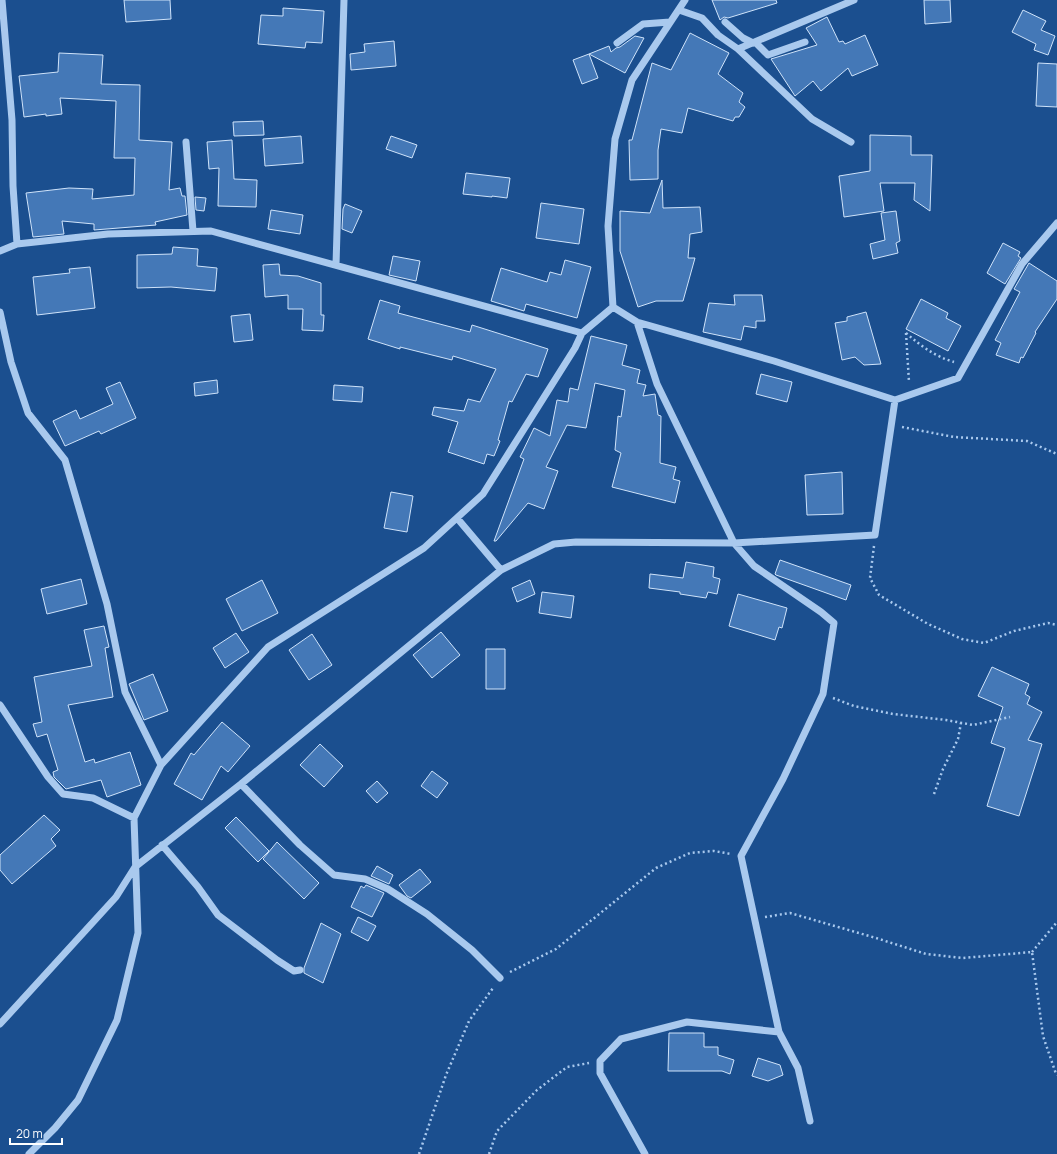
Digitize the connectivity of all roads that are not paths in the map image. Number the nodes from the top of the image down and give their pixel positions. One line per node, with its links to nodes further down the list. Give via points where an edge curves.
1 (2, 0): 16 (street, via 12,120)
2 (344, 0): 18 (street)
3 (685, 0): 5 (street)
4 (854, 0): 10 (street)
5 (679, 10): 6 (street); 11 (street, via 702,18 718,35)
6 (670, 22): 9 (street, via 643,24); 19 (street, via 632,80 616,139 608,226)
7 (725, 22): 10 (street, via 743,38)
8 (805, 42): 10 (street, via 768,55)
9 (617, 43)
10 (754, 43): 11 (street)
11 (738, 49): 13 (street, via 812,119)
12 (186, 142): 15 (street)
13 (851, 142)
14 (1057, 223): 23 (street, via 1022,264 958,378)
15 (193, 231): 16 (street, via 108,234); 18 (street, via 211,231)
16 (17, 244): 17 (street)
17 (0, 251)
18 (336, 265): 22 (street)
19 (613, 307): 21 (street); 22 (street)
20 (0, 312): 28 (street, via 11,362 28,413 65,460 107,604 125,692)
21 (637, 322): 23 (street, via 774,361); 25 (street, via 657,384)
22 (582, 332): 24 (street, via 575,348 483,494)
23 (895, 400): 25 (street, via 875,535)
24 (457, 518): 26 (street); 28 (street, via 424,548 268,647)
25 (734, 543): 26 (street, via 554,544); 36 (street, via 754,566 834,623 823,694 784,779 741,856)
26 (501, 570): 29 (street)
27 (0, 705): 30 (street, via 48,777 63,794 93,798)
28 (161, 765): 30 (street)
29 (240, 784): 31 (street); 34 (street, via 300,845 334,875 365,879 388,889 433,919 472,950)
30 (134, 818): 32 (street)
31 (162, 845): 32 (street); 33 (street, via 218,915 277,960 294,971)
32 (135, 867): 35 (street, via 116,897); 38 (street, via 138,933 117,1020 78,1100 56,1128)
33 (300, 970)
34 (500, 978)
35 (0, 1024)
36 (779, 1032): 37 (street, via 798,1068); 39 (street, via 687,1022 621,1039 600,1061 600,1073)
37 (810, 1121)
38 (29, 1154)
39 (644, 1154)

